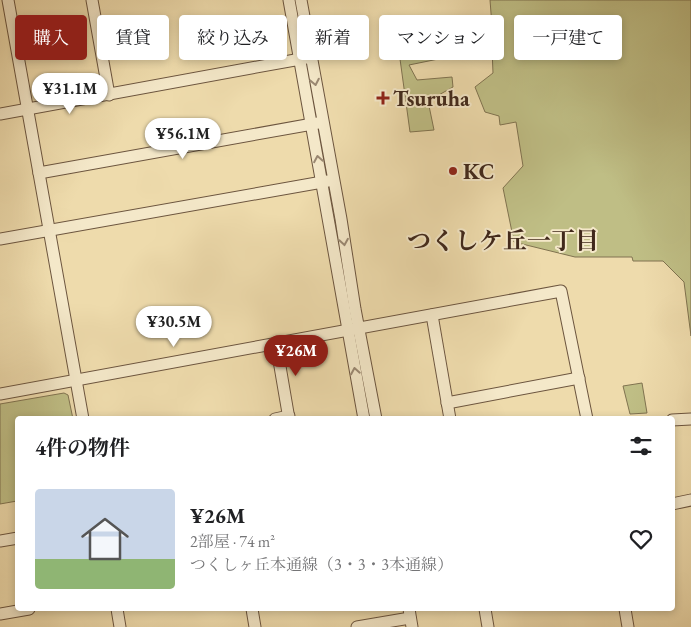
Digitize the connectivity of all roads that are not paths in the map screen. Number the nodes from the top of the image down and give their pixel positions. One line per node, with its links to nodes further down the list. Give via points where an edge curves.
1 (8, 0): 10 (street)
2 (92, 0): 9 (street)
3 (289, 0): 6 (street)
4 (301, 0): 5 (street)
5 (302, 15)
6 (297, 29)
7 (297, 60): 9 (street)
8 (305, 60): 12 (street)
9 (109, 95): 10 (street)
10 (27, 109): 11 (street); 13 (street)
11 (0, 114)
12 (317, 123): 13 (street); 14 (street)
13 (39, 173): 15 (street)
14 (328, 182): 15 (street); 18 (street)
15 (49, 232): 16 (street); 21 (street)
16 (0, 239)
17 (432, 315): 18 (street); 20 (street, via 561,291); 23 (street)
18 (353, 329): 19 (street); 26 (street, one-way to 18); 27 (street)
19 (276, 343): 21 (street); 25 (street)
20 (579, 378): 23 (street); 29 (street)
21 (75, 379): 22 (street); 24 (street)
22 (0, 394)
23 (447, 403): 28 (street)
24 (82, 416)
25 (289, 416)
26 (364, 416)
27 (375, 416)
28 (449, 416)
29 (586, 416)
30 (691, 419): 31 (street)
31 (675, 420)
32 (691, 500): 33 (street)
33 (675, 503)
34 (15, 538): 35 (street)
35 (0, 541)
36 (17, 611): 41 (street)
37 (117, 611): 43 (street)
38 (252, 611): 44 (street)
39 (485, 611): 46 (street)
40 (624, 611): 47 (street)
41 (0, 614)
42 (405, 618): 45 (street)
43 (120, 627)
44 (255, 627)
45 (357, 627)
46 (488, 627)
47 (628, 627)

